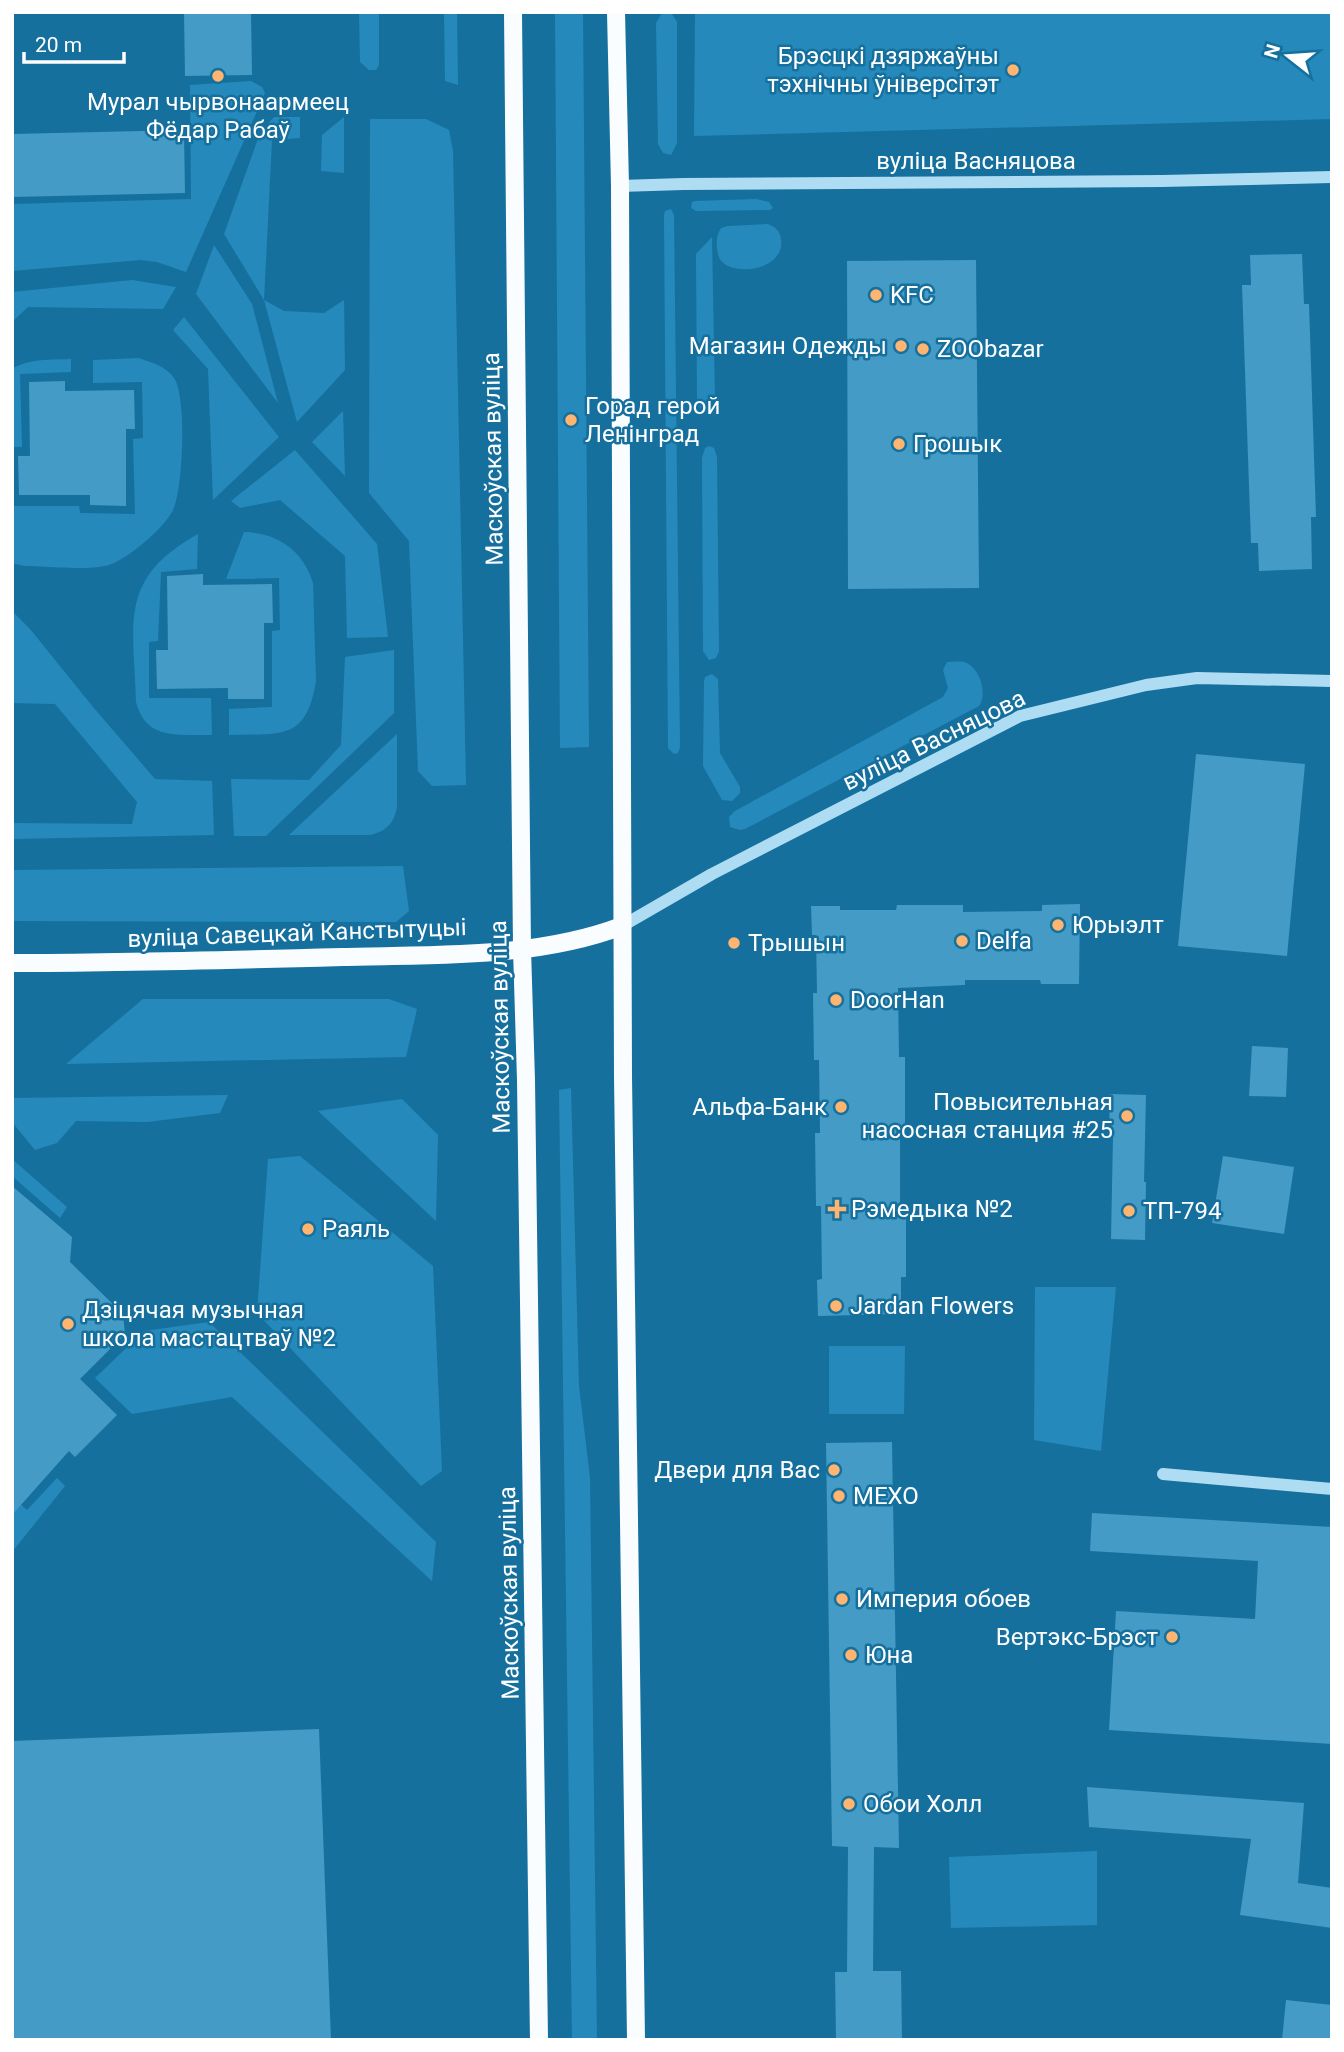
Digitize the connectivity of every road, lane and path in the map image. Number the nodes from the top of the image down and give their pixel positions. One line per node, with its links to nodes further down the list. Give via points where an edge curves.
1 (513, 12): 7 (main road, Маскоўская вуліца)
2 (617, 12): 4 (main road)
3 (1332, 177): 4 (street, вуліца Васняцова)
4 (620, 186): 6 (main road)
5 (1332, 681): 6 (street, вуліца Васняцова, via 1197,678 1146,685 1020,716 712,874)
6 (622, 926): 7 (main road, вуліца Савецкай Канстытуцыі, via 574,941); 12 (main road)
7 (522, 949): 8 (main road, вуліца Савецкай Канстытуцыі); 11 (main road, Маскоўская вуліца)
8 (12, 963)
9 (1163, 1474): 10 (street)
10 (1332, 1489)
11 (539, 2040)
12 (636, 2040)

